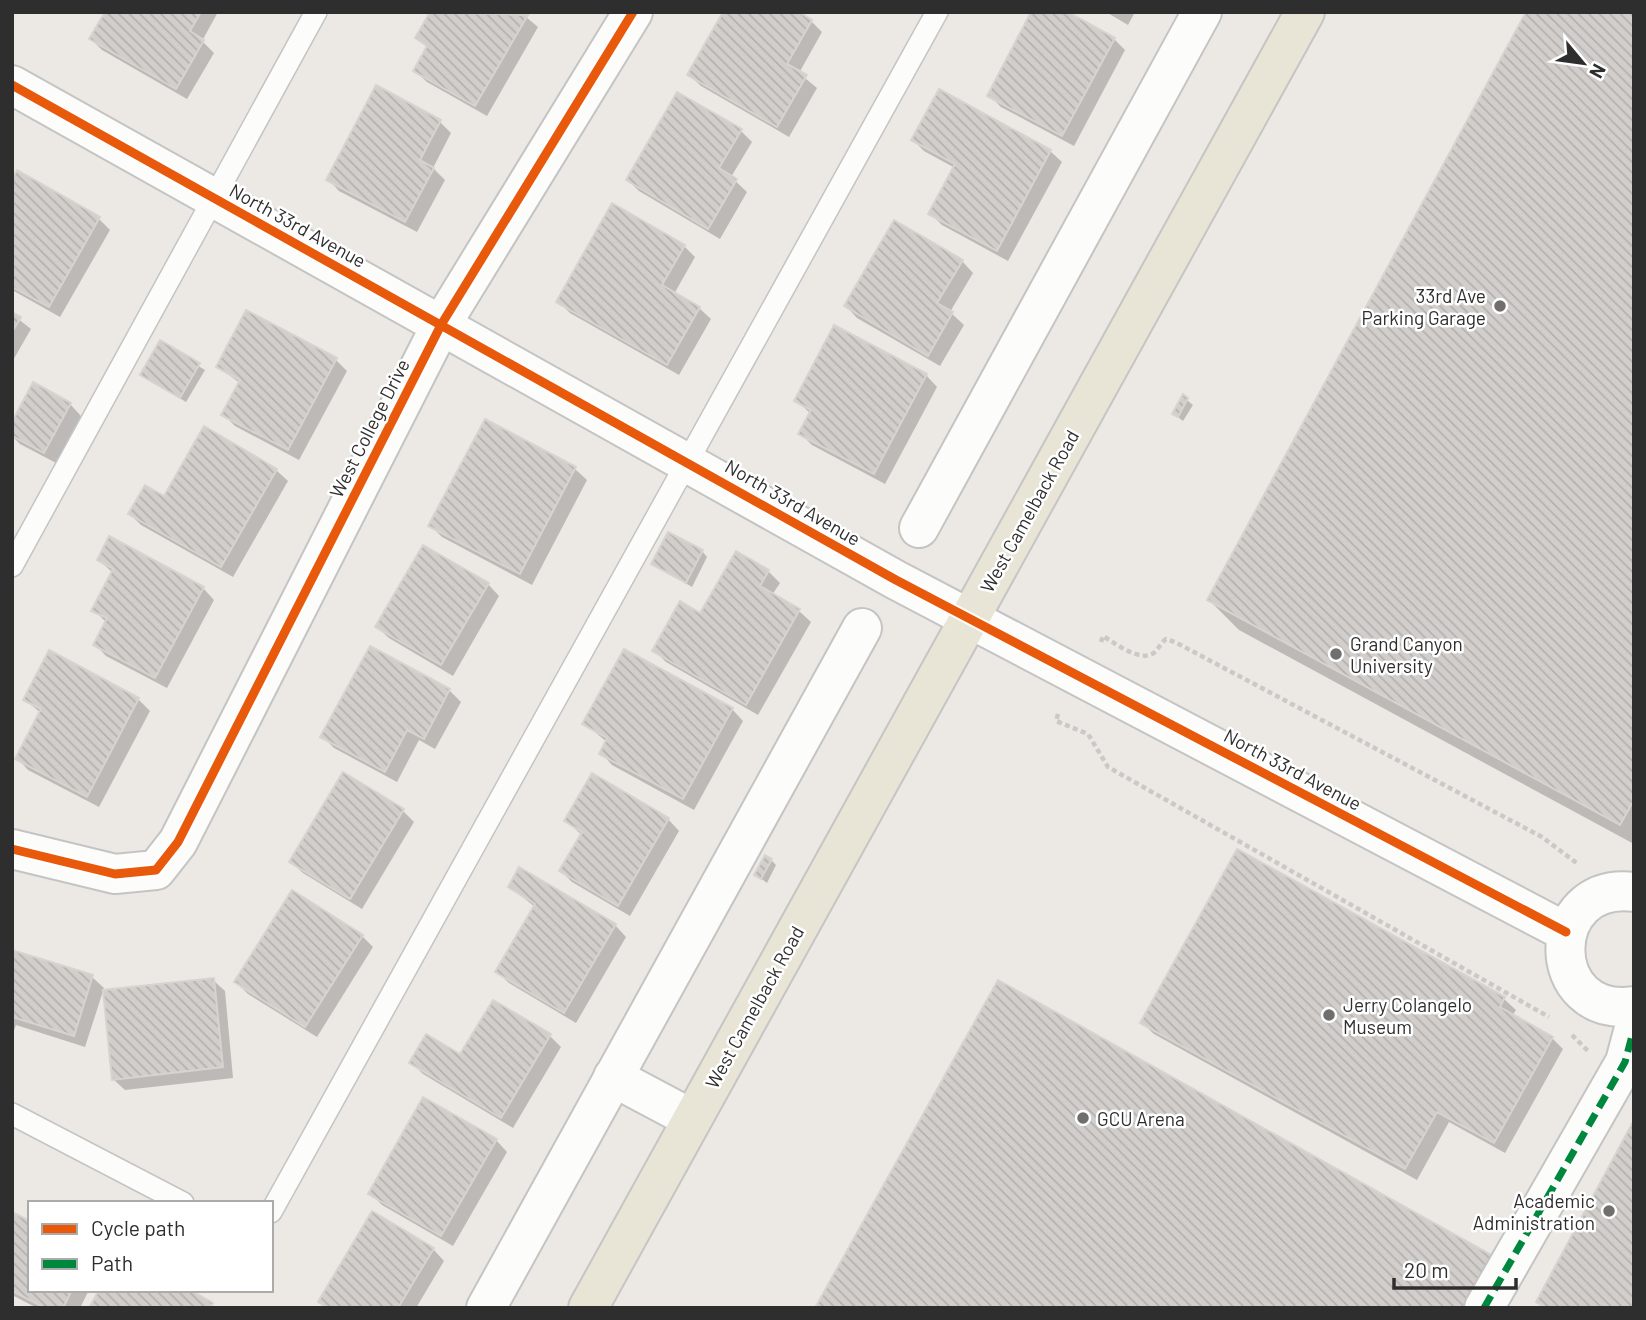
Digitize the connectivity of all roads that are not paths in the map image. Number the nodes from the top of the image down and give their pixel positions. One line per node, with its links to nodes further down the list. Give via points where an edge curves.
1 (316, 12): 7 (lane)
2 (633, 12): 8 (street, West College Drive)
3 (937, 12): 9 (lane)
4 (1202, 12): 10 (street)
5 (1305, 12): 12 (main road, West Camelback Road)
6 (12, 85): 7 (street, North 33rd Avenue)
7 (214, 198): 8 (street, North 33rd Avenue); 11 (lane)
8 (441, 325): 9 (street, North 33rd Avenue); 14 (street, West College Drive, via 178,842 156,870 115,874)
9 (687, 461): 12 (street, North 33rd Avenue); 23 (lane)
10 (919, 528)
11 (12, 566)
12 (969, 619): 16 (street, North 33rd Avenue); 21 (main road, West Camelback Road)
13 (862, 628): 19 (street)
14 (12, 849)
15 (1621, 892): 16 (street, via 1587,903)
16 (1566, 933): 17 (street, via 1564,951 1575,985 1604,1005)
17 (1634, 1006)
18 (1633, 1032): 26 (street, via 1620,1070)
19 (613, 1077): 21 (street); 24 (street)
20 (12, 1114): 22 (lane)
21 (692, 1119): 25 (main road, West Camelback Road)
22 (179, 1201)
23 (273, 1208)
24 (485, 1308)
25 (587, 1308)
26 (1483, 1308)

